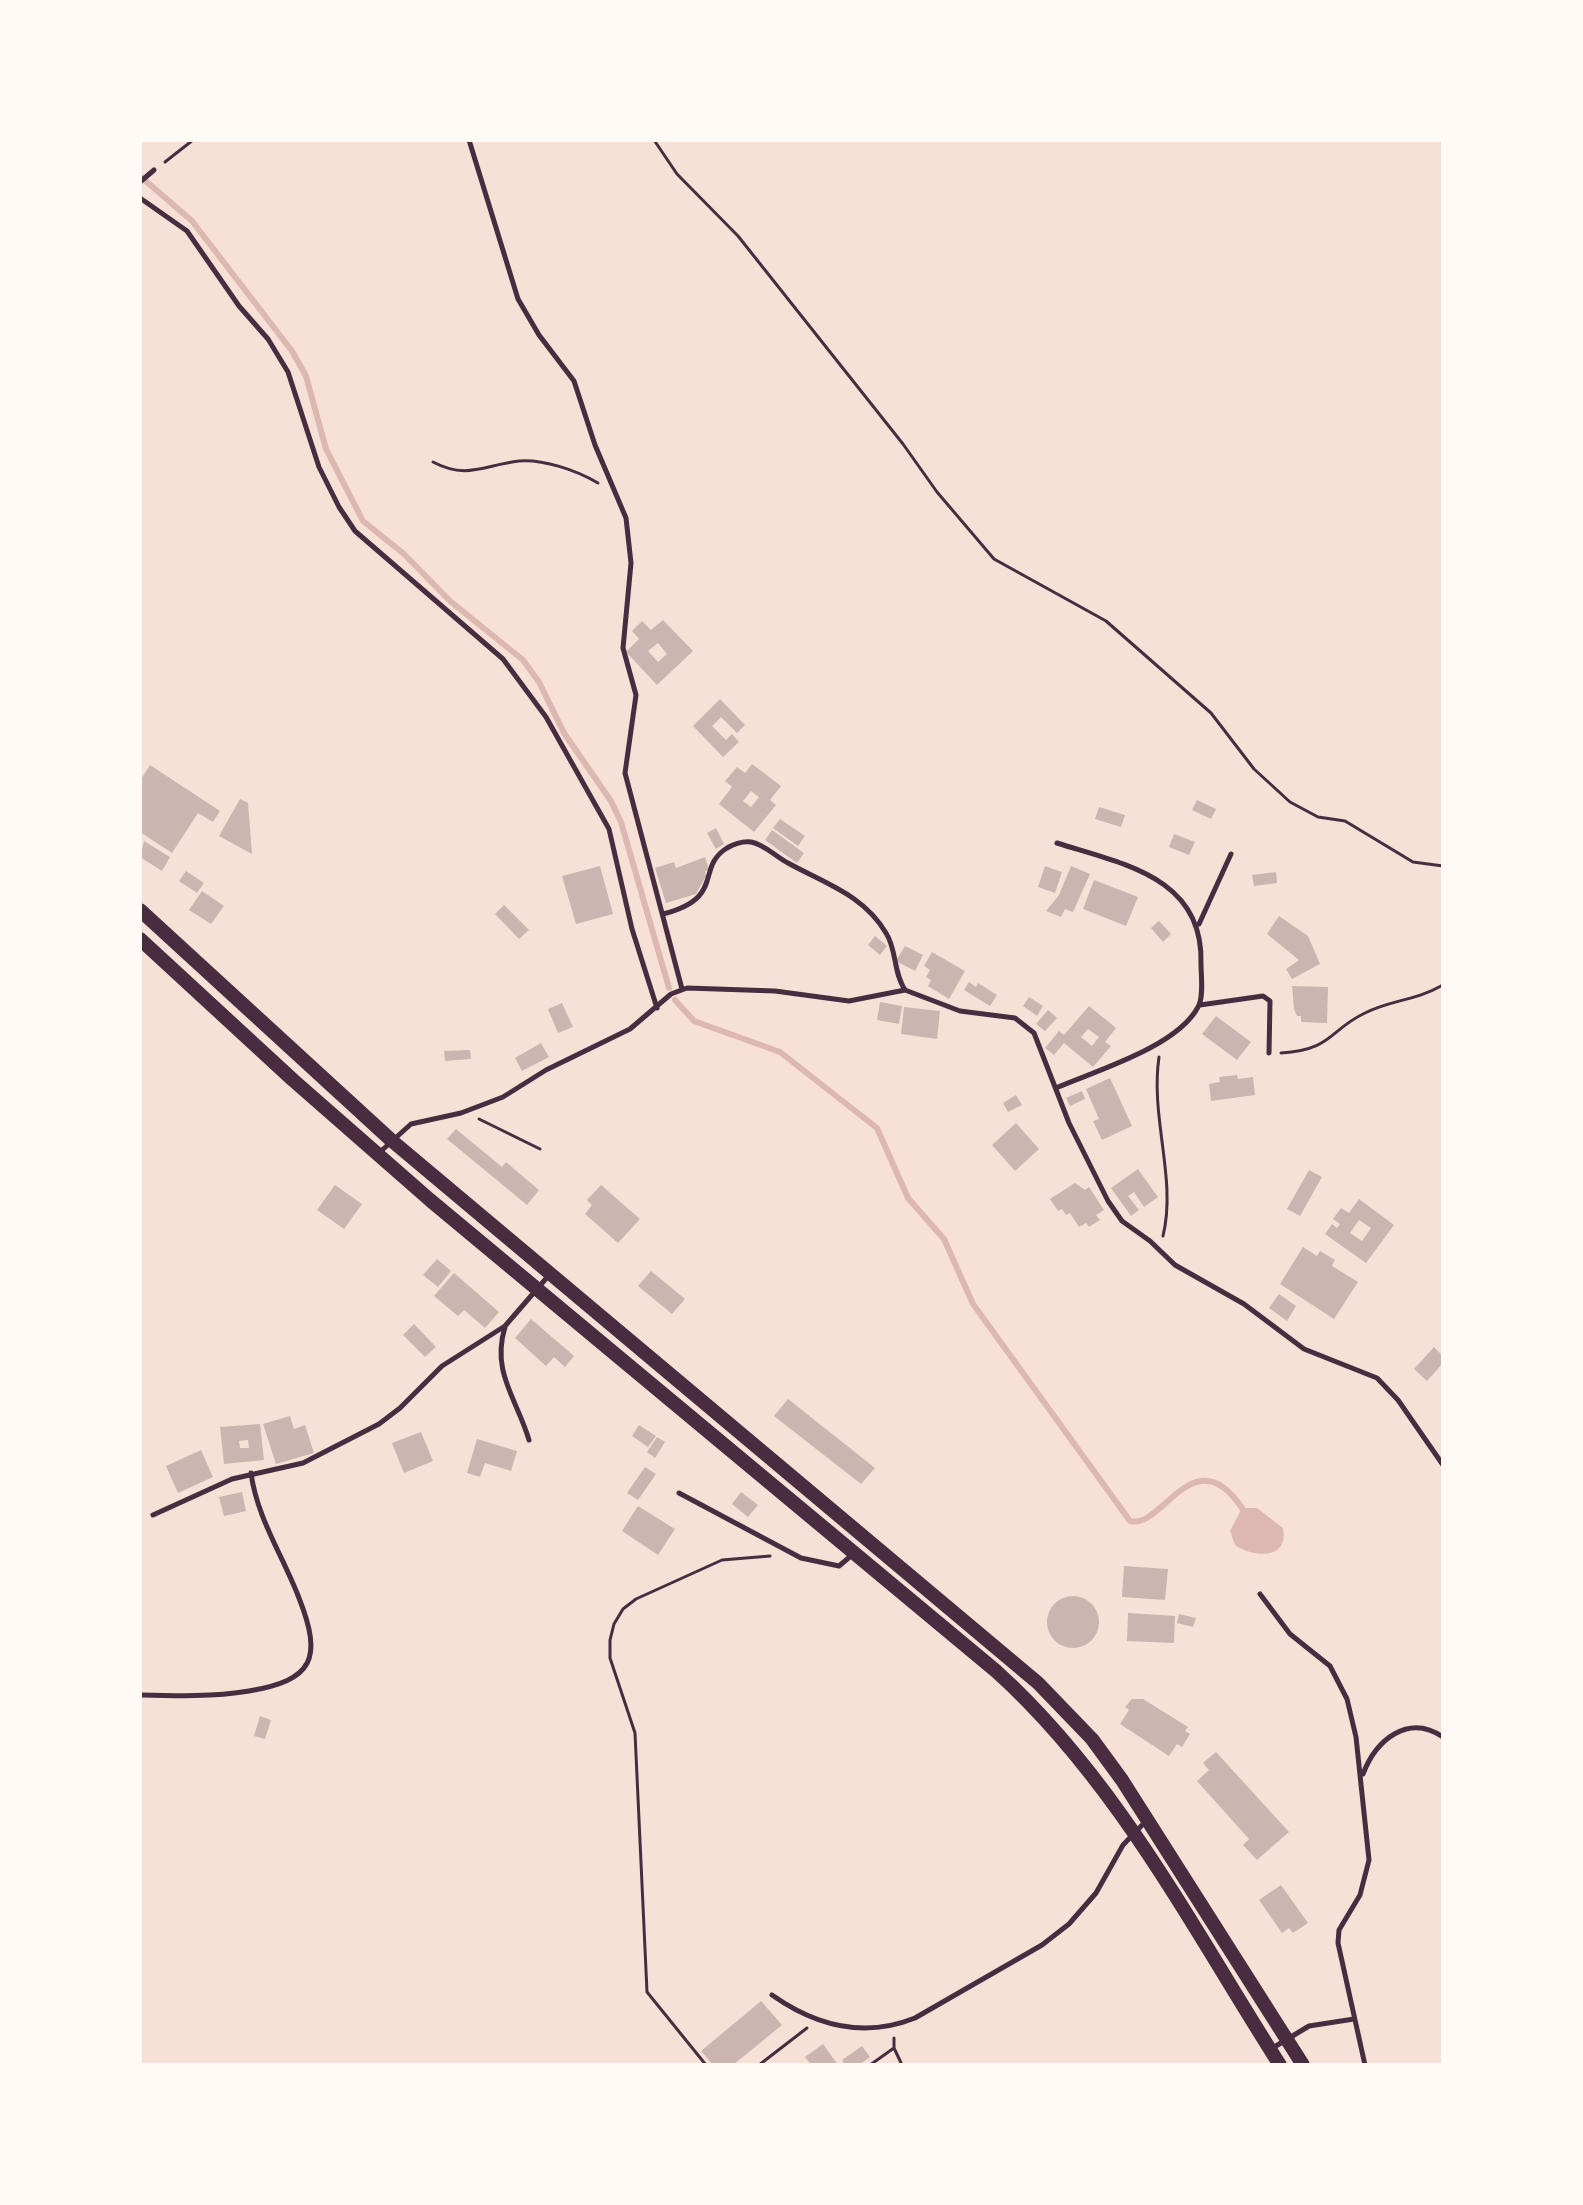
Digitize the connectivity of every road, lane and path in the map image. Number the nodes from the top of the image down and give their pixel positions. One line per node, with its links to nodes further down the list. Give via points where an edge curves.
1 (193, 140): 4 (path)
2 (469, 140): 8 (lane, via 518,299 574,381)
3 (654, 140): 11 (path, via 677,174 747,247 994,559 1106,621 1211,713 1254,769 1290,802 1318,817 1345,821 1413,862)
4 (154, 170): 5 (lane)
5 (140, 182)
6 (140, 198): 20 (lane, via 187,231 268,339 288,372 319,467 355,531 503,659 546,717 609,829)
7 (433, 462): 8 (path, via 468,473 522,460 560,467)
8 (618, 495): 13 (lane, via 630,538 623,648 636,695 625,773)
9 (1057, 843): 14 (lane, via 1155,877)
10 (1231, 854): 14 (lane)
11 (1443, 866)
12 (140, 910): 25 (main road)
13 (663, 914): 17 (lane); 18 (lane, via 700,897 723,851 754,842 841,890 876,919 888,935 894,968)
14 (1199, 924): 19 (lane)
15 (140, 939): 27 (main road)
16 (1443, 985): 22 (path, via 1420,999 1366,1012 1320,1046)
17 (682, 989): 18 (lane, via 775,991 849,1001); 20 (lane)
18 (905, 990): 23 (lane, via 960,1011 1022,1021 1039,1042)
19 (1200, 1005): 21 (lane); 22 (lane, via 1263,996 1270,1001)
20 (657, 1008): 24 (lane, via 620,1035 503,1097)
21 (1162, 1040): 23 (lane); 28 (path, via 1158,1121 1170,1204)
22 (1269, 1053)
23 (1056, 1088): 28 (lane, via 1115,1212)
24 (461, 1113): 25 (lane, via 420,1121); 26 (path, via 495,1124)
25 (391, 1140): 27 (lane); 29 (main road)
26 (540, 1149)
27 (378, 1155): 30 (main road)
28 (1159, 1251): 33 (lane, via 1304,1349 1377,1378)
29 (552, 1273): 30 (lane); 43 (main road, via 1017,1664 1092,1739)
30 (538, 1289): 31 (lane); 37 (main road)
31 (505, 1326): 32 (lane, via 501,1373); 34 (lane, via 442,1366 379,1424 303,1463)
32 (529, 1440)
33 (1443, 1465)
34 (251, 1473): 36 (lane); 40 (lane, via 259,1509 305,1615 311,1645 305,1667 290,1683 216,1697)
35 (679, 1493): 38 (lane)
36 (153, 1515)
37 (854, 1552): 38 (lane, via 839,1566); 44 (main road, via 1045,1717)
38 (801, 1558): 52 (path, via 742,1556 707,1566 636,1599 623,1609 610,1640 613,1669 635,1733 647,1992)
39 (1260, 1594): 42 (lane, via 1290,1634 1330,1666 1339,1681)
40 (140, 1695)
41 (1443, 1737): 42 (lane, via 1431,1728 1399,1730 1370,1755)
42 (1362, 1775): 46 (lane, via 1367,1878 1339,1930)
43 (1148, 1819): 44 (lane); 49 (main road)
44 (1133, 1834): 48 (lane, via 1096,1893 1069,1924 979,1982); 51 (main road)
45 (772, 1995): 47 (lane)
46 (1354, 2019): 49 (lane, via 1318,2023); 58 (lane)
47 (817, 2020): 48 (lane); 53 (path)
48 (893, 2027): 50 (path)
49 (1287, 2039): 51 (lane); 57 (main road)
50 (894, 2048): 54 (path); 55 (path)
51 (1270, 2049): 56 (main road)
52 (706, 2065)
53 (759, 2065)
54 (870, 2065)
55 (902, 2065)
56 (1280, 2065)
57 (1303, 2065)
58 (1365, 2065)

